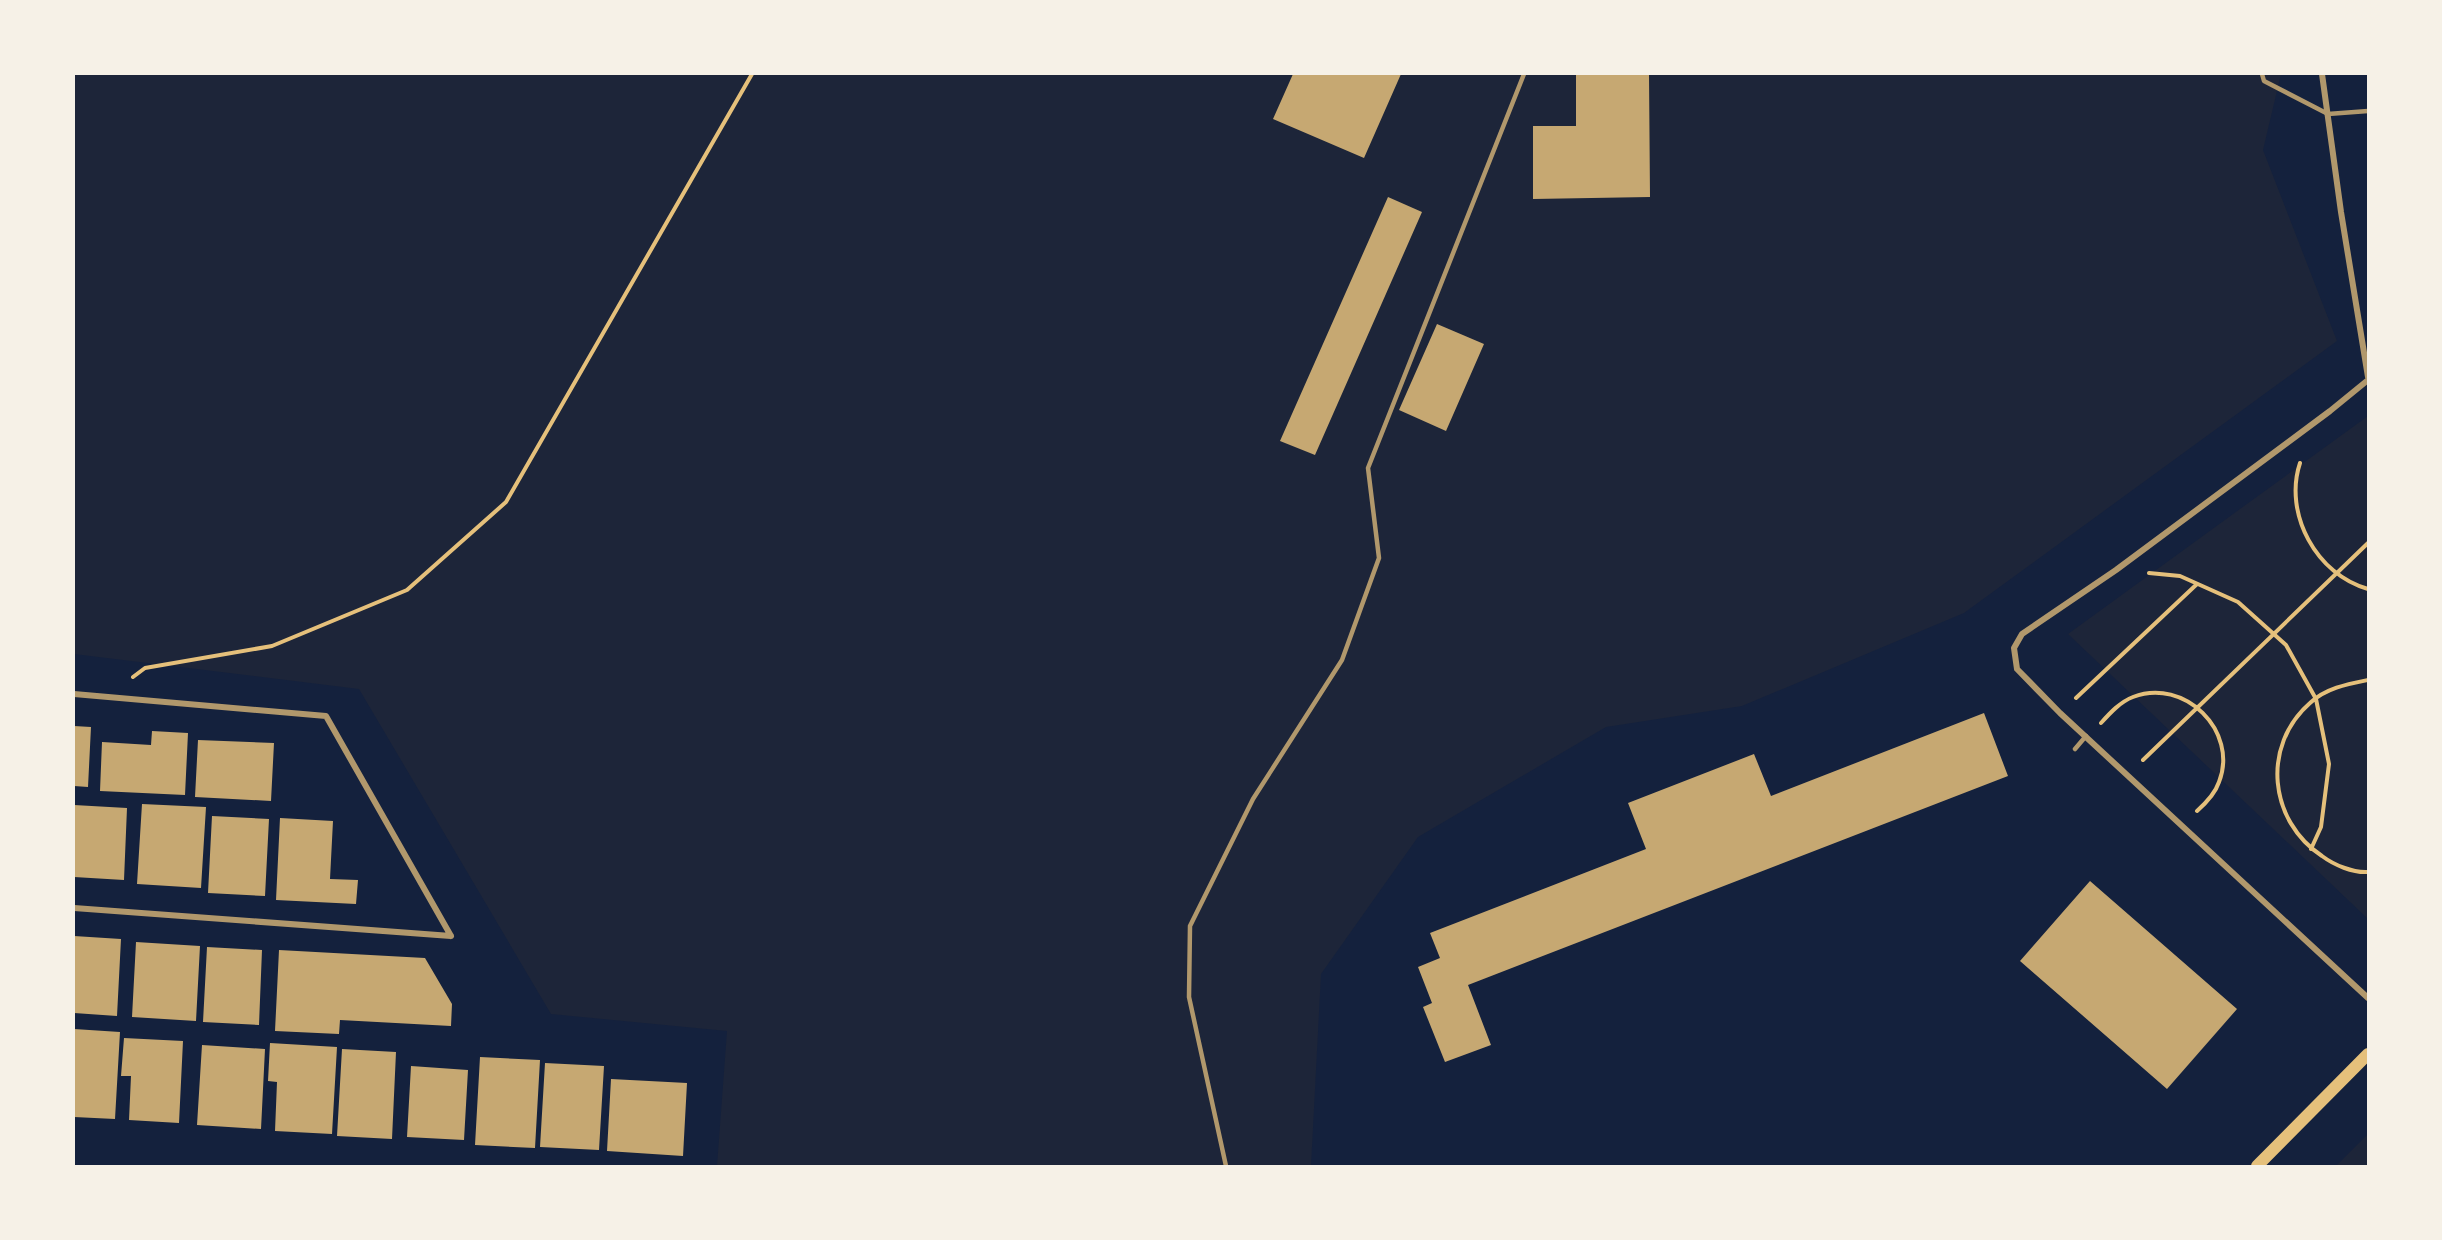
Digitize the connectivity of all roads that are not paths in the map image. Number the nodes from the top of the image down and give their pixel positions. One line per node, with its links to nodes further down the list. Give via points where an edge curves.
1 (1524, 74): 13 (lane, via 1368,468 1379,558 1342,660 1252,799 1190,926 1189,997)
2 (2262, 74): 5 (lane, via 2264,81)
3 (2322, 74): 5 (street)
4 (2368, 111): 5 (lane)
5 (2328, 114): 6 (street)
6 (2368, 378): 8 (street, via 2330,411 2116,570 2022,633 2014,648 2017,669)
7 (74, 694): 10 (street, via 326,716 451,936)
8 (2086, 736): 9 (lane); 11 (street)
9 (2075, 749)
10 (74, 908)
11 (2368, 998)
12 (2368, 1054): 14 (main road)
13 (1226, 1167)
14 (2257, 1167)

